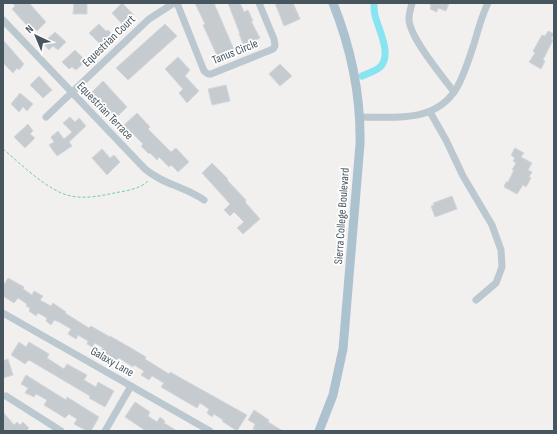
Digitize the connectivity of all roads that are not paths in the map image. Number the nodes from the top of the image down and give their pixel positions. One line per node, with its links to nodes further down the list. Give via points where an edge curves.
1 (174, 3): 8 (street, Equestrian Court, via 149,19)
2 (177, 3): 3 (street, Tanus Circle, via 204,71 208,74 273,49 274,39)
3 (259, 3)
4 (333, 3): 12 (main road, Sierra College Boulevard, via 353,67)
5 (412, 3): 9 (street, via 410,27)
6 (488, 3): 9 (street, via 467,65)
7 (3, 20): 8 (street, Equestrian Terrace)
8 (72, 92): 11 (street, Equestrian Court); 13 (street, Equestrian Terrace, via 153,176 191,191)
9 (454, 92): 10 (street, via 442,105)
10 (430, 112): 12 (street, via 412,117); 14 (street, via 492,225 502,250 502,266 496,283)
11 (46, 117)
12 (360, 117): 21 (main road, Sierra College Boulevard, via 343,349 333,395)
13 (204, 200)
14 (476, 300)
15 (3, 313): 16 (street, Galaxy Lane)
16 (131, 386): 19 (street); 20 (street, Galaxy Lane)
17 (6, 396): 18 (street)
18 (61, 431)
19 (105, 431)
20 (210, 431)
21 (319, 431)

